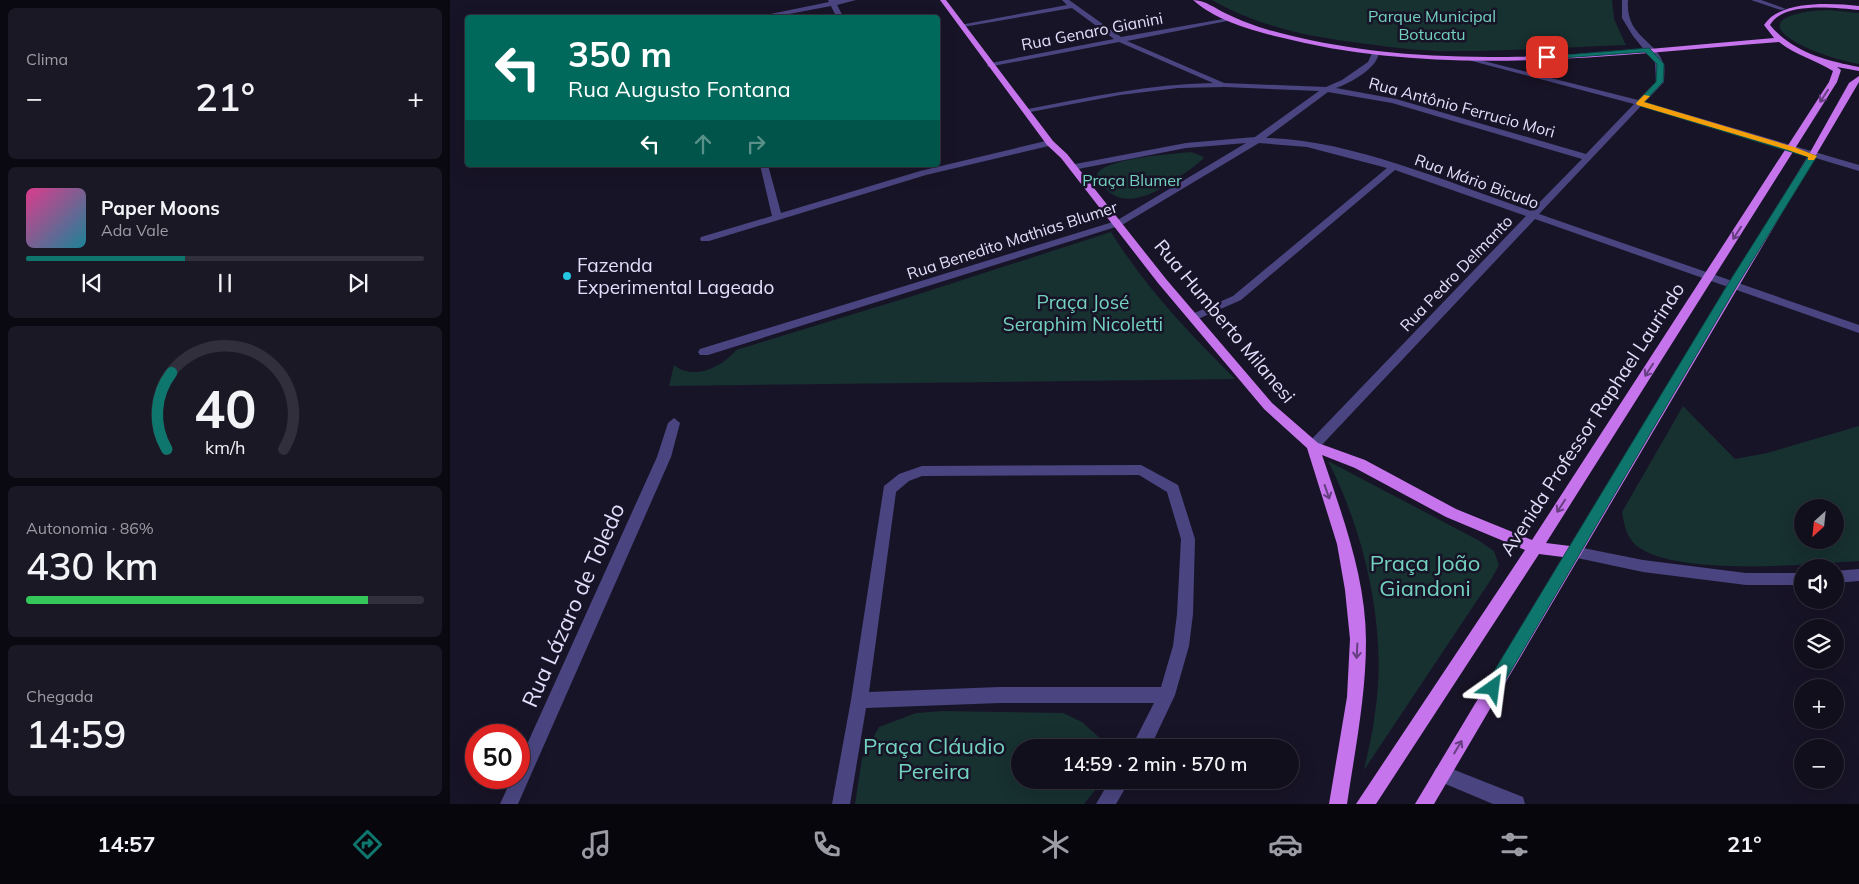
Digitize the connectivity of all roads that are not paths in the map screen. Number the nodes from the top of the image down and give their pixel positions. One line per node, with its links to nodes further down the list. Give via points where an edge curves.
1 (853, 0): 7 (street)
2 (943, 0): 14 (main road, Rua Humberto Milanesi)
3 (1065, 0): 8 (street)
4 (1196, 0): 13 (main road)
5 (1625, 0): 17 (street, Rua Pedro Delmanto, via 1626,21)
6 (1754, 0): 10 (street)
7 (832, 2): 11 (street); 12 (street)
8 (1070, 6): 14 (street); 15 (street)
9 (1859, 8): 10 (main road, via 1804,6)
10 (1783, 9): 16 (main road, via 1768,19 1768,25)
11 (765, 15)
12 (839, 15)
13 (1227, 19): 15 (street, Rua Genaro Gianini); 18 (main road, via 1288,37)
14 (963, 25): 21 (main road, Rua Humberto Milanesi)
15 (1120, 40): 21 (street, Rua Genaro Gianini); 24 (street)
16 (1780, 40): 17 (main road); 19 (main road)
17 (1647, 50): 20 (main road); 26 (street, Rua Pedro Delmanto, via 1660,64 1660,82)
18 (1376, 53): 20 (main road); 25 (street, Rua Benedito Mathias Blumer, via 1371,63 1346,82)
19 (1820, 59): 22 (main road); 30 (main road, Avenida Professor Raphael Laurindo, one-way to 30, via 1837,70 1834,82)
20 (1472, 60): 26 (street)
21 (991, 65): 27 (main road, Rua Humberto Milanesi)
22 (1859, 69)
23 (1859, 78): 31 (main road, via 1853,82)
24 (1225, 85): 25 (street, Rua Antônio Ferrucio Mori); 27 (street, Rua Antônio Ferrucio Mori, via 1151,88)
25 (1328, 90): 28 (street, Rua Benedito Mathias Blumer); 32 (street, Rua Antônio Ferrucio Mori, via 1393,101)
26 (1639, 103): 30 (street); 32 (street, Rua Pedro Delmanto)
27 (1028, 111): 29 (main road, Rua Humberto Milanesi)
28 (1256, 140): 35 (street, Rua Mário Bicudo, via 1181,147); 36 (street, Rua Mário Bicudo, via 1354,155); 41 (street, Rua Benedito Mathias Blumer)
29 (1050, 143): 33 (street); 35 (main road, Rua Humberto Milanesi)
30 (1791, 148): 31 (street); 43 (main road, Avenida Professor Raphael Laurindo, one-way to 43)
31 (1812, 156): 37 (street); 44 (main road)
32 (1589, 158): 39 (street, Rua Pedro Delmanto)
33 (940, 165)
34 (764, 167): 40 (street)
35 (1073, 167): 41 (main road, Rua Humberto Milanesi)
36 (1394, 167): 39 (street, Rua Mário Bicudo); 45 (street, via 1237,298)
37 (1859, 168)
38 (921, 169): 40 (street)
39 (1532, 216): 43 (street, Rua Mário Bicudo); 49 (street, Rua Pedro Delmanto)
40 (777, 218): 42 (street)
41 (1119, 224): 45 (main road, Rua Humberto Milanesi); 47 (street, Rua Benedito Mathias Blumer)
42 (705, 239)
43 (1709, 276): 44 (street, Rua Mário Bicudo); 50 (main road, Avenida Professor Raphael Laurindo, one-way to 50)
44 (1733, 284): 46 (street, Rua Mário Bicudo); 51 (main road)
45 (1194, 317): 49 (main road, Rua Humberto Milanesi, via 1268,406)
46 (1859, 329)
47 (704, 352)
48 (674, 423): 60 (street, Rua Lázaro de Toledo, via 664,457)
49 (1313, 446): 50 (main road, via 1360,464 1451,513); 63 (main road, one-way to 63, via 1344,544 1358,639 1355,697)
50 (1534, 548): 51 (main road); 64 (main road, Avenida Professor Raphael Laurindo)
51 (1574, 552): 54 (street, via 1643,566 1746,579); 58 (main road, one-way to 51)
52 (1859, 575): 53 (street)
53 (1844, 576)
54 (1794, 579)
55 (1167, 695): 56 (street, via 1000,695); 56 (street, via 1181,646 1188,539 1173,489 1141,470 922,471 904,477 889,490); 57 (street)
56 (859, 700): 61 (street)
57 (1145, 739)
58 (1442, 774): 65 (main road); 66 (street)
59 (1115, 789): 62 (street)
60 (509, 804)
61 (841, 804)
62 (1105, 804)
63 (1338, 804)
64 (1365, 804)
65 (1424, 804)
66 (1516, 804)

